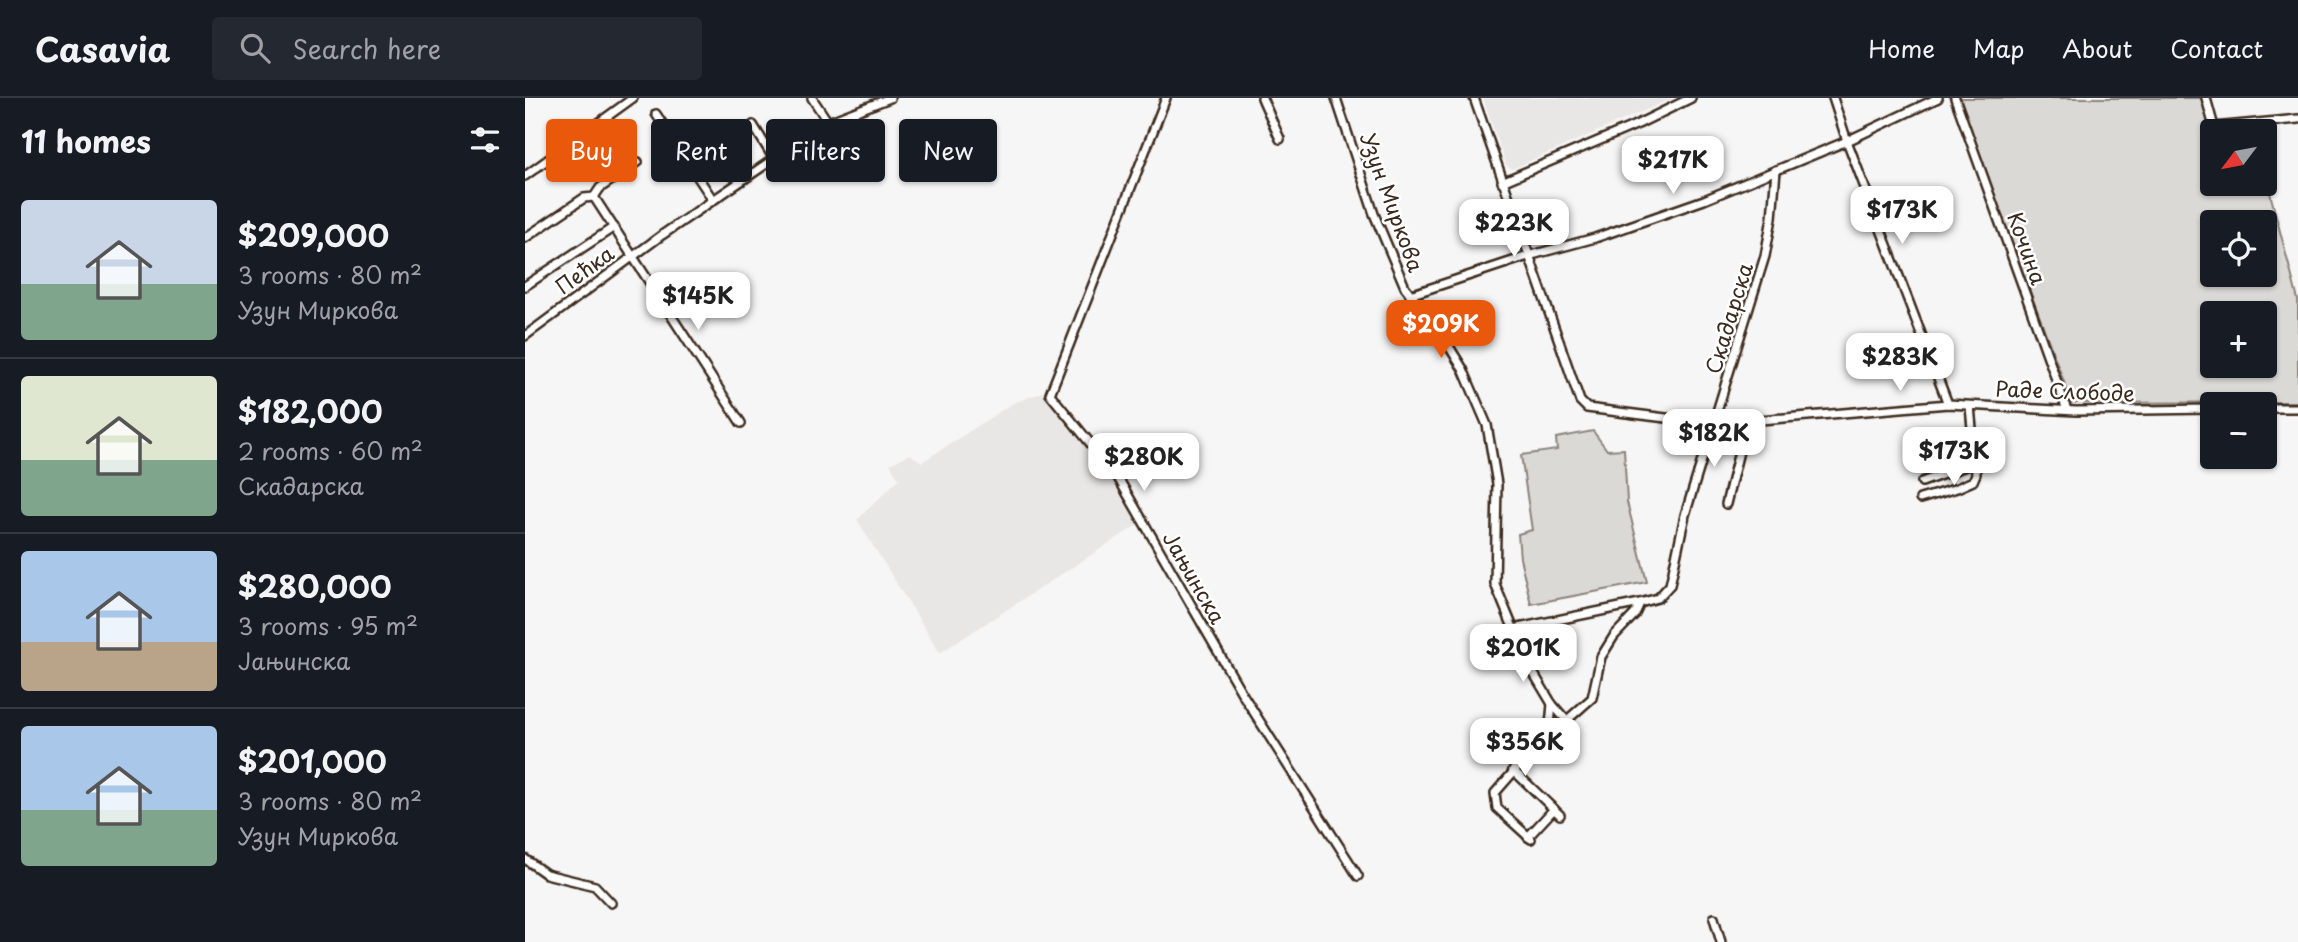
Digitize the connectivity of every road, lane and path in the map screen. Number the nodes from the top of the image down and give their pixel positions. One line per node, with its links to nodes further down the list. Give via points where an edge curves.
1 (633, 98): 24 (street)
2 (812, 98): 14 (street)
3 (890, 98): 15 (street, Пећка)
4 (1166, 98): 55 (street, Јањинска, via 1050,394 1117,476 1262,726)
5 (1262, 98): 18 (street)
6 (1336, 98): 33 (street, Узун Миркова, via 1374,214)
7 (1474, 98): 25 (street)
8 (1691, 98): 25 (street)
9 (1833, 98): 19 (street)
10 (1938, 98): 19 (street)
11 (1955, 98): 40 (street, Кочина)
12 (2206, 98): 16 (street, via 2214,127)
13 (656, 114): 27 (street)
14 (826, 119)
15 (836, 119)
16 (2298, 121)
17 (753, 125): 20 (street)
18 (1280, 139)
19 (1847, 141): 23 (street); 35 (street)
20 (766, 146)
21 (638, 162): 26 (street)
22 (766, 164): 27 (street, Пећка)
23 (1776, 170): 30 (street, via 1595,238); 43 (street, Скадарска, via 1765,256)
24 (525, 176)
25 (1502, 182): 30 (street)
26 (594, 197): 28 (street); 29 (street, via 584,198)
27 (713, 200): 31 (street, Пећка)
28 (614, 227): 31 (street); 32 (street)
29 (525, 238)
30 (1528, 256): 33 (street); 43 (street, Раде Слободе, via 1583,405)
31 (631, 257): 34 (street, Пећка); 41 (street, Пећка)
32 (525, 286)
33 (1410, 295): 49 (street, Узун Миркова, via 1463,369 1487,425 1497,484 1495,584)
34 (525, 336)
35 (1948, 404): 36 (street, Раде Слободе); 42 (street, Раде Слободе)
36 (1970, 406): 40 (street, Раде Слободе); 44 (street)
37 (2277, 408): 38 (street)
38 (2298, 408)
39 (2200, 409): 40 (street, Раде Слободе)
40 (2067, 410)
41 (741, 423)
42 (1746, 423): 43 (street, Раде Слободе); 47 (street)
43 (1713, 425): 48 (street, Скадарска, via 1685,515 1670,584 1662,595)
44 (1974, 463): 45 (street); 46 (street, via 1973,481)
45 (1922, 482)
46 (1920, 499)
47 (1726, 504)
48 (1640, 603): 49 (street); 51 (street, Скадарска, via 1601,657 1592,698)
49 (1513, 629): 50 (street, Узун Миркова)
50 (1552, 704): 51 (street, Узун Миркова); 52 (street)
51 (1566, 720): 52 (street, Скадарска)
52 (1549, 737): 53 (street, Скадарска)
53 (1513, 770): 53 (street, Скадарска, via 1495,793 1495,801 1529,838 1557,812)
54 (525, 859): 56 (street, via 546,874 596,886)
55 (1358, 876)
56 (611, 903)
57 (1713, 918): 58 (street)
58 (1721, 942)

